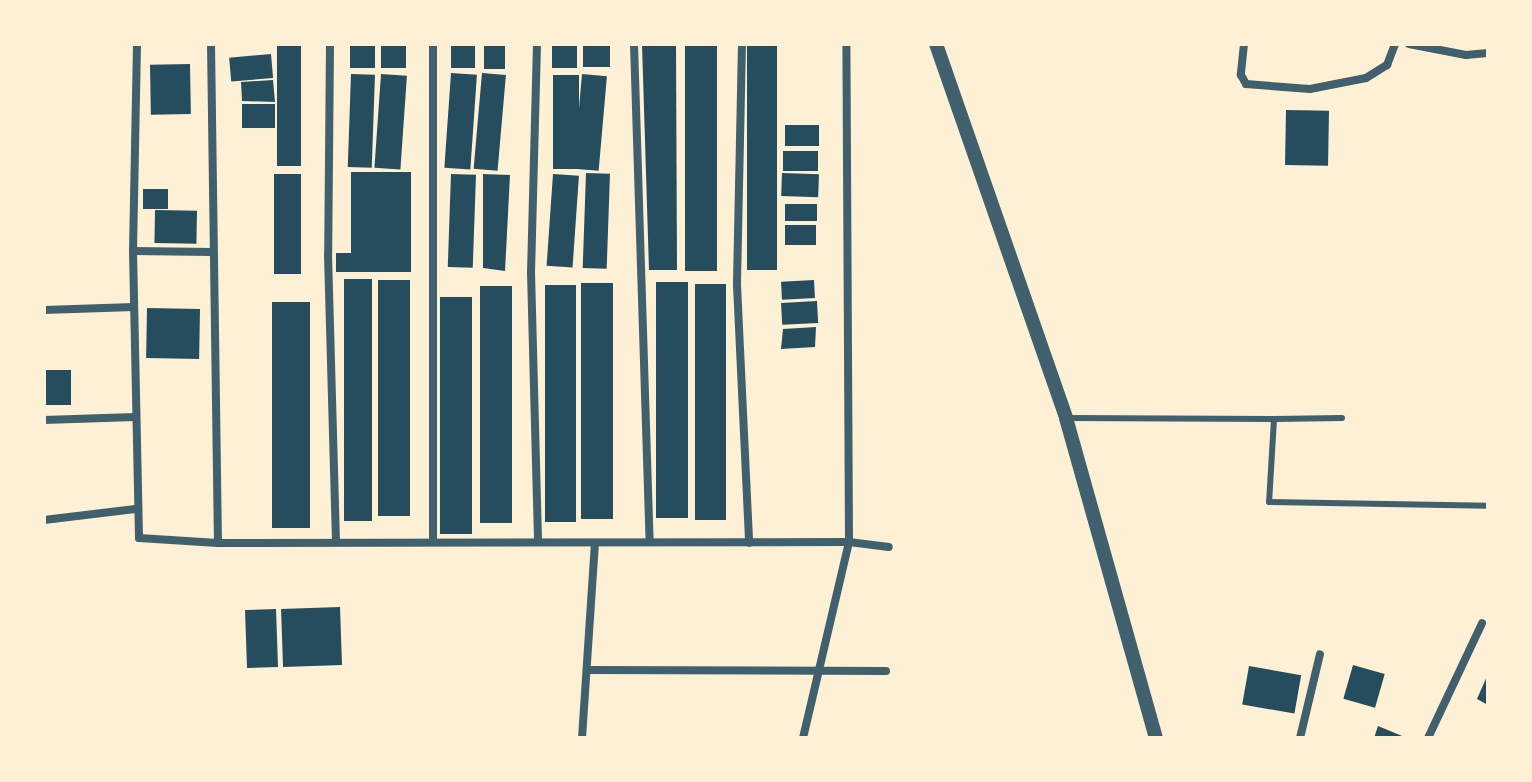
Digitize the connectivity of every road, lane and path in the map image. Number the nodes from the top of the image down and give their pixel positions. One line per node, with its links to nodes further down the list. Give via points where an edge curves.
1 (137, 44): 14 (street)
2 (211, 44): 15 (street)
3 (330, 44): 26 (street, via 328,255)
4 (433, 44): 27 (street)
5 (537, 44): 28 (street, via 531,272)
6 (634, 44): 29 (street)
7 (742, 44): 33 (street, via 737,285)
8 (846, 44): 30 (street)
9 (936, 44): 19 (street)
10 (1244, 44): 11 (street, via 1246,84 1310,89 1366,78 1387,65)
11 (1395, 44)
12 (1409, 44): 13 (street, via 1466,55)
13 (1488, 53)
14 (133, 251): 15 (street); 16 (street)
15 (212, 252): 31 (street)
16 (134, 307): 17 (street); 18 (street)
17 (44, 310)
18 (135, 417): 22 (street); 24 (street)
19 (1066, 418): 21 (lane); 42 (street)
20 (1342, 418): 21 (lane)
21 (1274, 419): 23 (lane, via 1269,502)
22 (44, 420)
23 (1488, 506)
24 (135, 509): 25 (street); 31 (street, via 139,538)
25 (44, 520)
26 (336, 540): 27 (street); 31 (street)
27 (433, 540): 28 (street)
28 (538, 542): 32 (street)
29 (650, 542): 32 (street); 33 (street)
30 (849, 542): 33 (street); 34 (street); 38 (street)
31 (218, 543)
32 (595, 543): 37 (street)
33 (749, 543)
34 (889, 547)
35 (1485, 623): 44 (street)
36 (1320, 654): 43 (street)
37 (587, 670): 38 (street); 40 (street)
38 (819, 671): 39 (street); 41 (street)
39 (886, 671)
40 (582, 738)
41 (803, 738)
42 (1156, 738)
43 (1300, 738)
44 (1428, 738)

